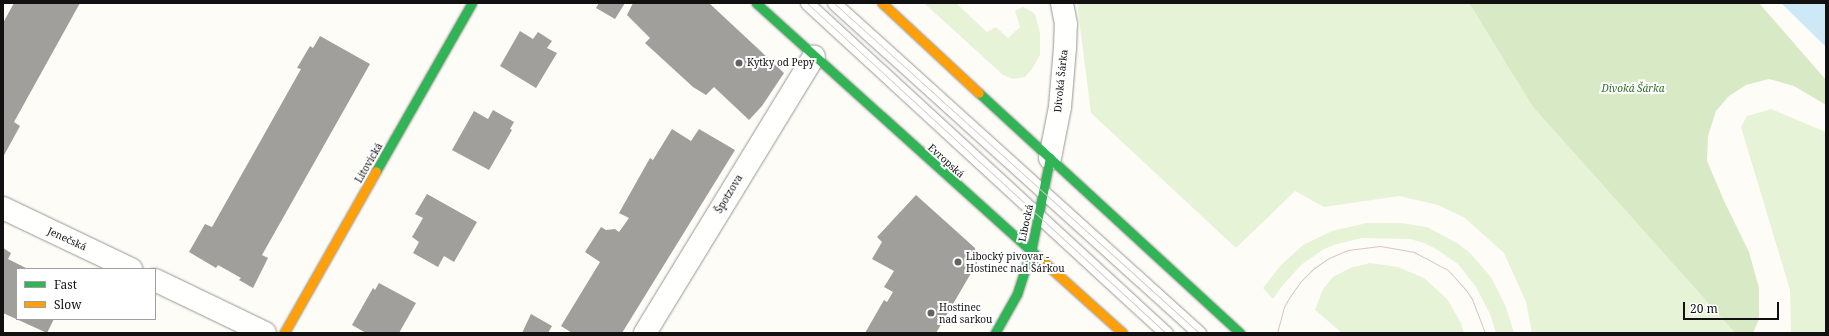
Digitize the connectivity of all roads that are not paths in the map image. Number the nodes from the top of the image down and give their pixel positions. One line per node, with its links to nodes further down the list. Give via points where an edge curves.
1 (472, 3): 16 (main road, Litovická)
2 (756, 3): 7 (main road, Evropská)
3 (807, 3): 11 (lane)
4 (834, 3): 9 (lane)
5 (882, 3): 8 (main road)
6 (1062, 3): 8 (street, Divoká Šárka, via 1066,24 1060,107)
7 (814, 56): 12 (main road, Evropská); 17 (street, Špotzova)
8 (1050, 158): 9 (main road, Libocká); 22 (main road)
9 (1044, 191): 11 (main road, Libocká); 21 (lane)
10 (3, 208): 13 (street, Jenečská)
11 (1039, 216): 12 (main road, Libocká); 20 (lane)
12 (1031, 251): 18 (main road, Libocká, via 1017,294); 19 (main road, Evropská)
13 (129, 268)
14 (156, 280): 15 (street)
15 (266, 333)
16 (284, 333)
17 (645, 333)
18 (995, 333)
19 (1123, 333)
20 (1166, 333)
21 (1199, 333)
22 (1240, 333)

